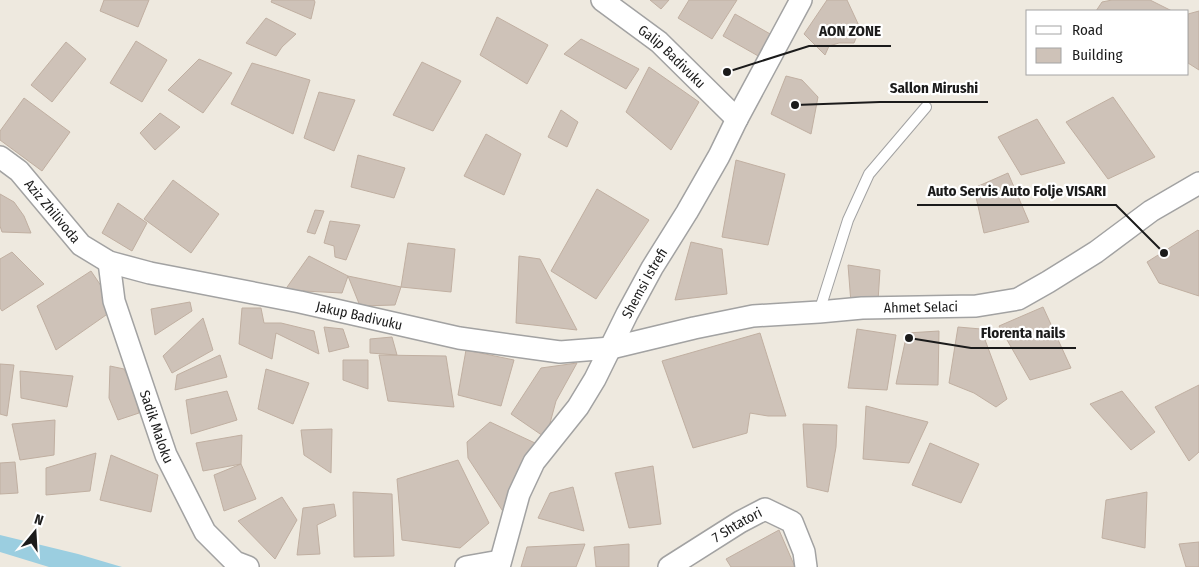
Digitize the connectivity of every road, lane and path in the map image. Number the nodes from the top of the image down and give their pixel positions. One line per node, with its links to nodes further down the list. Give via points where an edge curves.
1 (602, 0): 4 (street, Galip Badivuku, via 659,42)
2 (801, 0): 4 (street, Shemsi Istrefi)
3 (926, 106): 8 (lane, via 869,174 848,220)
4 (737, 119): 9 (street, Shemsi Istrefi, via 719,156 652,268)
5 (0, 157): 7 (street, Aziz Zhilivoda, via 19,171 81,245)
6 (1199, 183): 8 (street, Ahmet Selaci, via 1151,212 1096,252 1018,298 976,306)
7 (109, 262): 9 (street, Jakup Badivuku, via 459,338 560,352); 11 (street, Sadik Maloku, via 114,301 166,455 205,532 235,562)
8 (819, 312): 9 (street, Ahmet Selaci, via 753,316)
9 (611, 348): 10 (street, Shemsi Istrefi, via 578,407 534,462 519,494)
10 (499, 564): 12 (street)
11 (248, 567)
12 (466, 567)
13 (669, 567): 14 (street, 7 Shtatori, via 765,509 792,522 804,552)
14 (806, 567)

